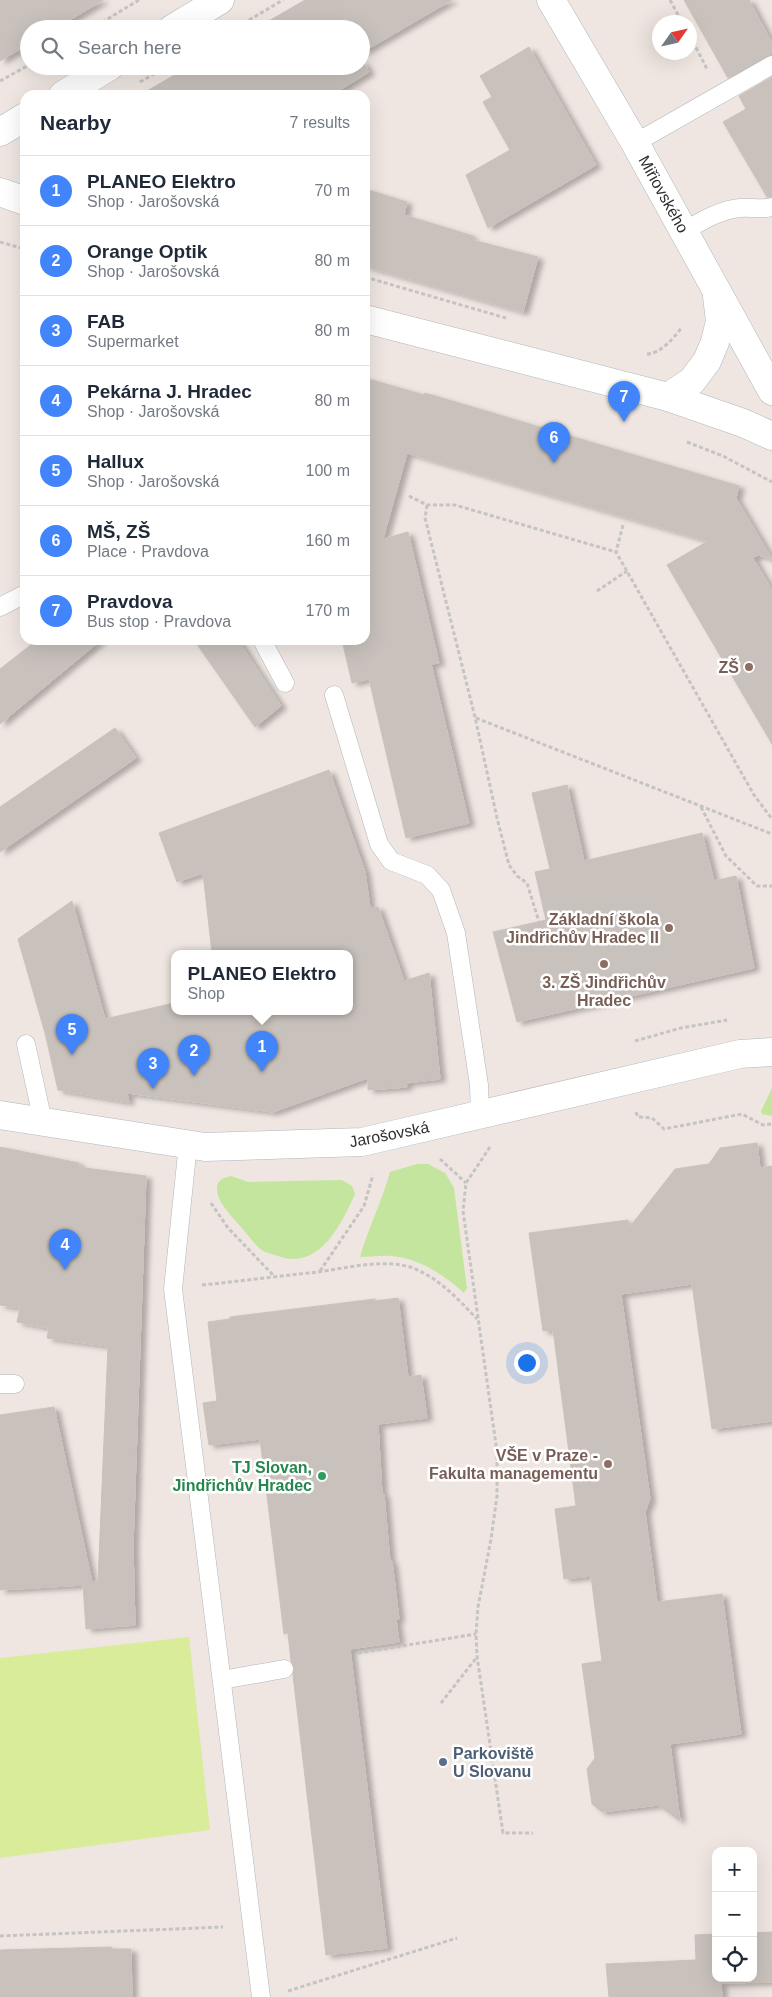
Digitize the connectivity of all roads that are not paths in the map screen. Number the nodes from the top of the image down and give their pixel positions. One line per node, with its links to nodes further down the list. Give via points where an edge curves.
1 (220, 0): 3 (street)
2 (551, 0): 9 (street, Miřiovského)
3 (187, 20)
4 (772, 65): 9 (lane)
5 (95, 75): 6 (street)
6 (71, 90)
7 (20, 121): 8 (street)
8 (0, 132)
9 (635, 143): 13 (street, Miřiovského)
10 (0, 192): 11 (street)
11 (20, 199)
12 (772, 207): 13 (lane, via 764,210 740,208 712,216)
13 (684, 231): 14 (street, Miřiovského)
14 (717, 292): 16 (street, Miřiovského); 17 (street, via 720,321 707,361 692,381)
15 (370, 321): 17 (street)
16 (772, 392)
17 (668, 397): 18 (street)
18 (772, 436)
19 (20, 597): 20 (lane)
20 (0, 607)
21 (265, 645): 22 (lane)
22 (285, 683)
23 (334, 695): 27 (lane, via 379,844 391,861 426,875 441,890 456,933 480,1085)
24 (26, 1044): 28 (lane)
25 (772, 1052): 27 (street, Jarošovská, via 740,1054)
26 (0, 1115): 28 (street, Jarošovská)
27 (480, 1115): 29 (street, Jarošovská, via 362,1142 204,1147)
28 (43, 1122): 29 (street, Jarošovská)
29 (187, 1155): 31 (lane, via 174,1288)
30 (284, 1669): 31 (lane)
31 (222, 1680): 32 (lane)
32 (260, 1997)

